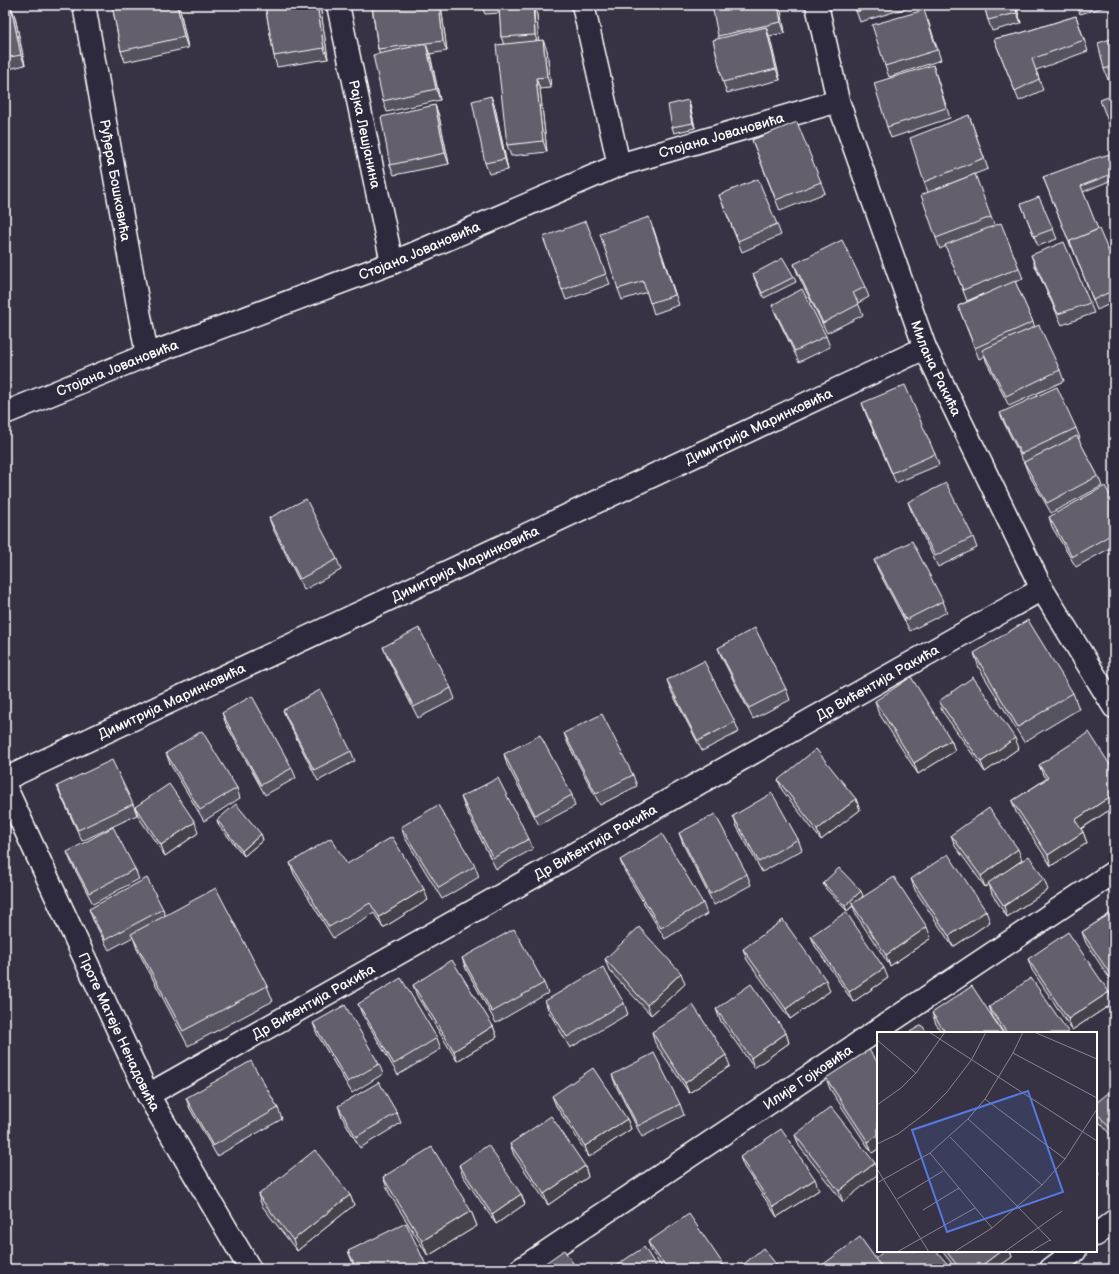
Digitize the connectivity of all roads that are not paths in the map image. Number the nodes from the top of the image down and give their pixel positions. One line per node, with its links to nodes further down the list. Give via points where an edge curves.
1 (84, 5): 9 (street, Руђера Бошковића)
2 (338, 5): 7 (street, Рајка Лешјанина)
3 (583, 5): 6 (street)
4 (817, 5): 5 (street, Милана Ракића)
5 (838, 101): 6 (street, Стојана Јовановића); 8 (street, Милана Ракића)
6 (619, 165): 7 (street, Стојана Јовановића)
7 (392, 263): 9 (street, Стојана Јовановића)
8 (925, 348): 11 (street, Милана Ракића); 13 (street, Димитрија Маринковића)
9 (146, 355): 10 (street, Стојана Јовановића)
10 (5, 413)
11 (1042, 589): 12 (street, Милана Ракића); 16 (street, Др Вићентија Ракића)
12 (1114, 707)
13 (5, 779)
14 (5, 786): 16 (street, Проте Матеје Ненадовића)
15 (1114, 872): 21 (street, Илије Гојковића)
16 (148, 1095): 20 (street, Проте Матеје Ненадовића)
17 (1114, 1221): 18 (street)
18 (1097, 1234)
19 (1074, 1252): 22 (street)
20 (250, 1269)
21 (521, 1269)
22 (1051, 1269)

